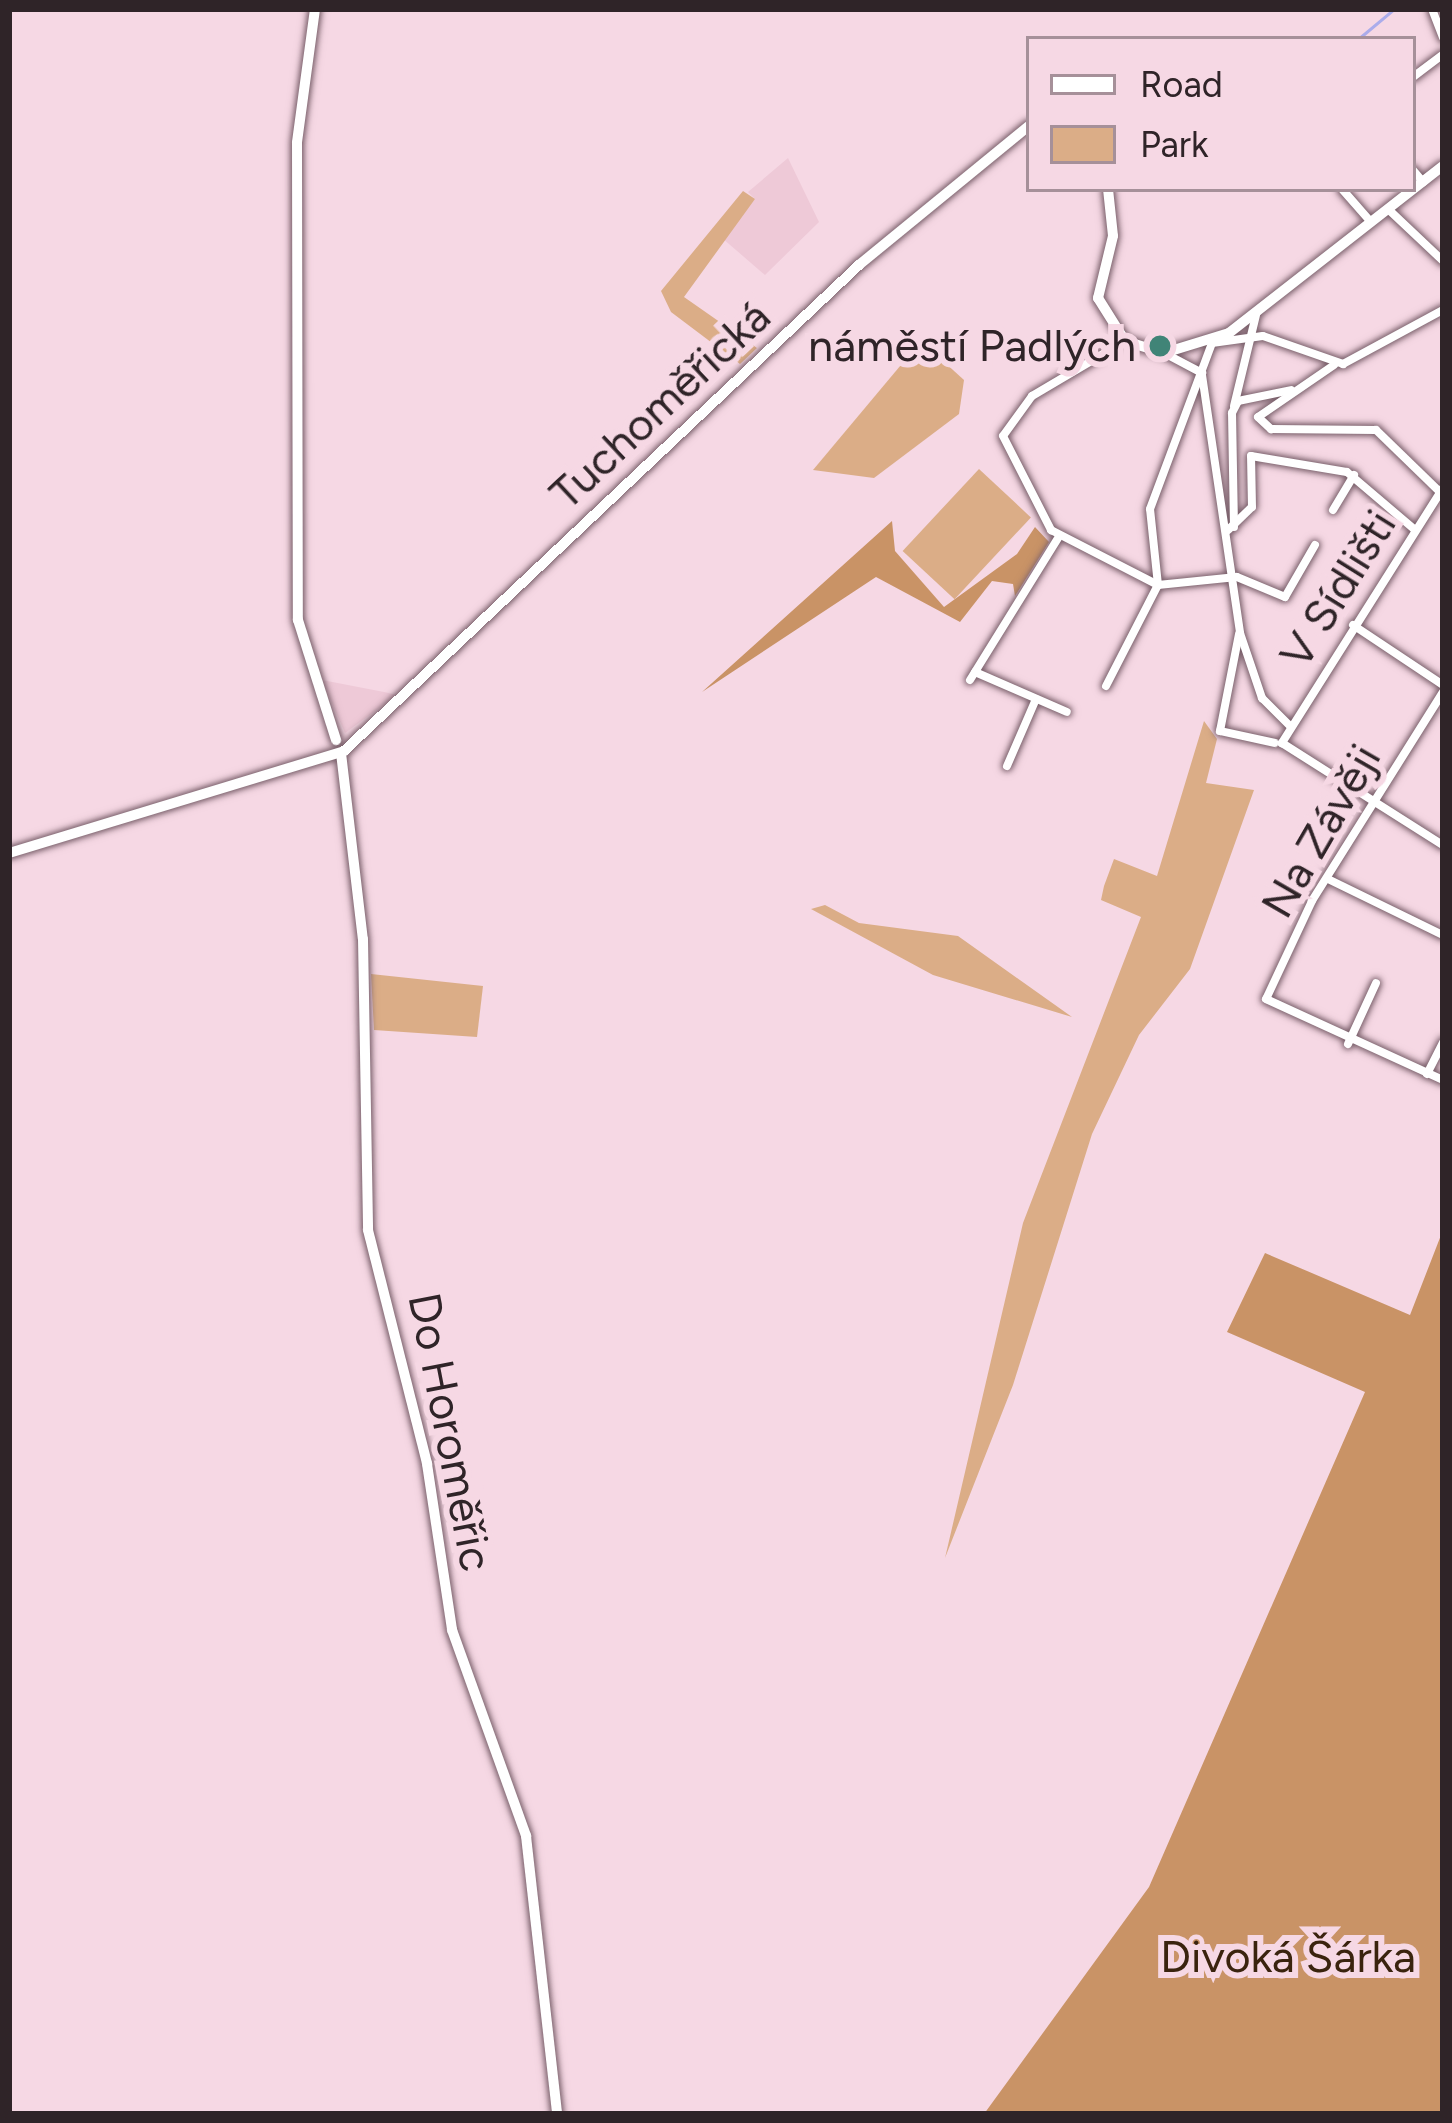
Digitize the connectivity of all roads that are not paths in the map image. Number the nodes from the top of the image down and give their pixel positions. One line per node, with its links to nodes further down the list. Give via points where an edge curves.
1 (316, 9): 44 (street, Do Horoměřic, via 297,143 306,409 298,620)
2 (1432, 9): 3 (street)
3 (1443, 38)
4 (1443, 54): 5 (street)
5 (1416, 75)
6 (1026, 129): 44 (street, Tuchoměřická, via 909,220)
7 (1443, 166): 9 (street)
8 (1416, 174): 9 (street)
9 (1423, 182): 10 (street)
10 (1416, 187)
11 (1108, 192): 20 (street, via 1112,236 1098,298)
12 (1346, 192): 15 (street)
13 (1410, 192): 14 (street)
14 (1388, 209): 15 (street); 16 (street)
15 (1371, 222): 18 (street)
16 (1442, 259)
17 (1443, 310): 23 (street)
18 (1257, 311): 19 (street); 21 (street)
19 (1253, 337): 21 (street); 23 (street, via 1301,345); 26 (street)
20 (1125, 341): 22 (street); 32 (street, via 1032,395 1003,436)
21 (1212, 344): 22 (street); 24 (street)
22 (1164, 353): 24 (street)
23 (1334, 365): 25 (street)
24 (1202, 373): 30 (street); 35 (street, via 1150,509)
25 (1298, 390): 26 (street, via 1238,401); 28 (street, via 1258,417 1271,429 1376,430)
26 (1232, 413): 30 (street)
27 (1354, 475): 29 (street); 30 (street, via 1251,456 1252,507); 31 (street)
28 (1442, 491): 31 (street, V Sídlišti)
29 (1333, 510)
30 (1231, 528): 34 (street)
31 (1414, 529): 36 (street, V Sídlišti)
32 (1058, 538): 35 (street); 40 (street, via 972,676)
33 (1315, 545): 34 (street, via 1287,596)
34 (1237, 577): 35 (street); 37 (street)
35 (1158, 585): 38 (street)
36 (1352, 625): 39 (street); 42 (street, V Sídlišti)
37 (1240, 633): 42 (street, via 1262,698); 43 (street, via 1220,731)
38 (1106, 686)
39 (1443, 688): 46 (street, Na Závěji)
40 (1036, 699): 41 (street); 45 (street)
41 (1066, 712)
42 (1290, 726): 46 (street, via 1284,747)
43 (1275, 743)
44 (339, 746): 48 (street); 56 (street, Do Horoměřic, via 363,939 368,1230 427,1464 452,1630 526,1836)
45 (1007, 766)
46 (1374, 802): 47 (street); 49 (street, Na Závěji)
47 (1443, 844)
48 (9, 853)
49 (1330, 880): 50 (street); 53 (street, Na Závěji, via 1270,1007)
50 (1443, 935)
51 (1376, 983): 53 (street)
52 (1443, 1042): 54 (street)
53 (1348, 1043): 54 (street)
54 (1427, 1074): 55 (street)
55 (1443, 1080)
56 (557, 2114)

